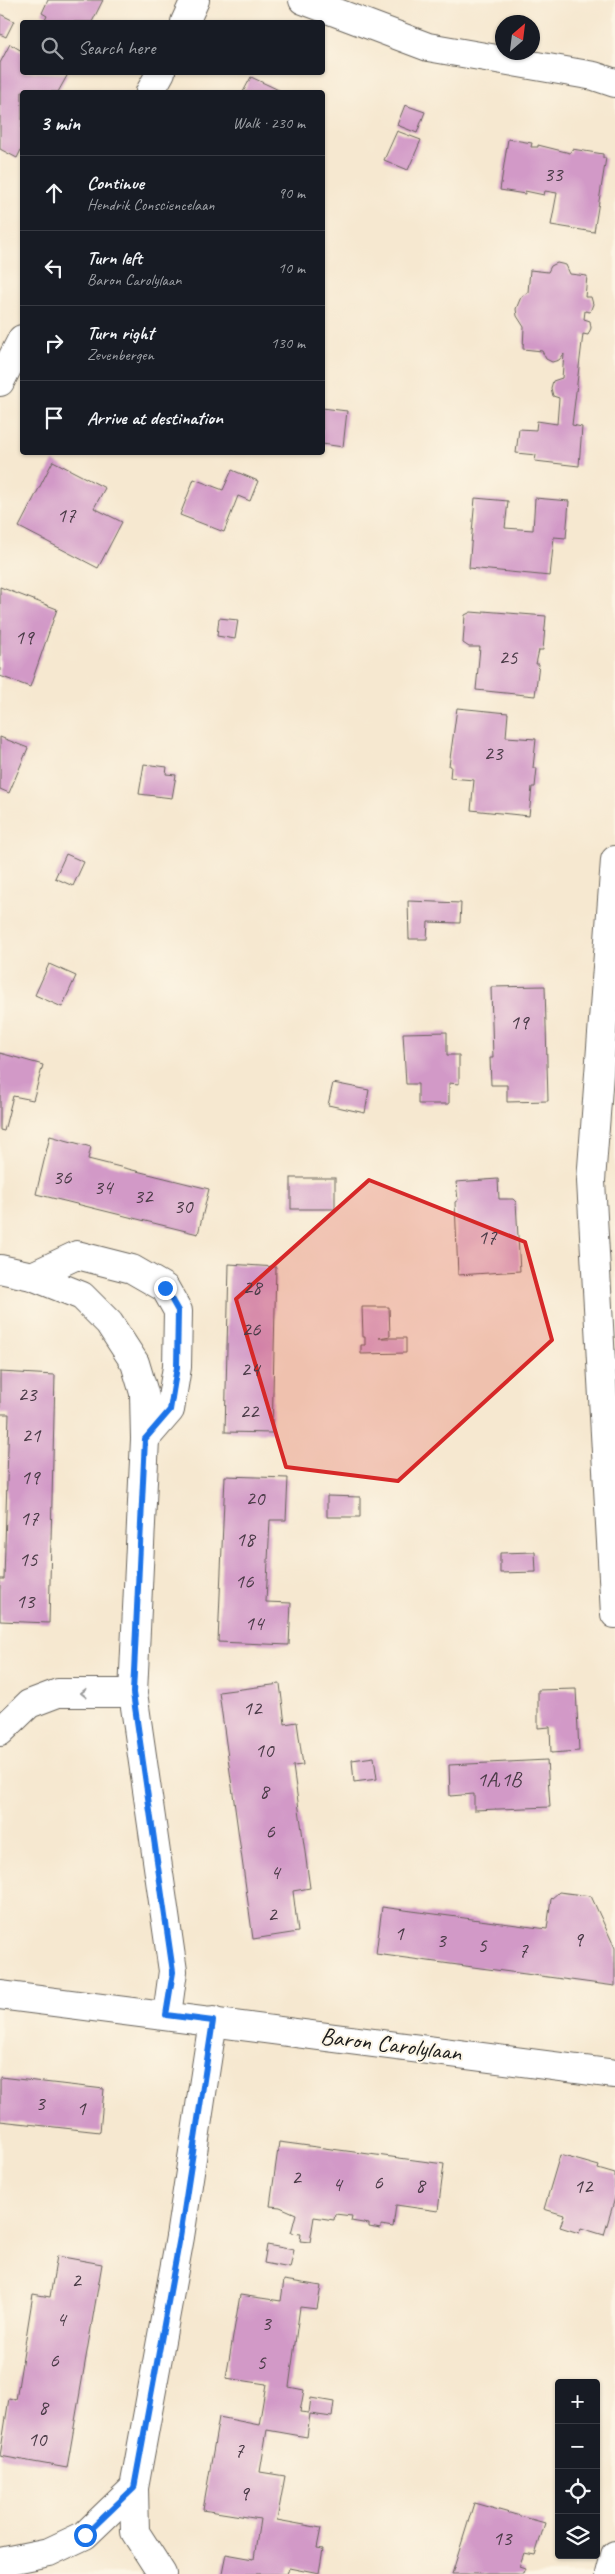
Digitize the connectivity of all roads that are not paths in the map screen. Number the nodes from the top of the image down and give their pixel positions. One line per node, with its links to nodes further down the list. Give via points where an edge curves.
1 (195, 0): 3 (street)
2 (303, 0): 5 (street, via 428,48 594,76)
3 (186, 20)
4 (158, 75): 6 (street)
5 (615, 83)
6 (151, 90)
7 (20, 343): 8 (street)
8 (0, 382)
9 (615, 860): 13 (street, via 591,1181)
10 (0, 1269): 11 (street)
11 (32, 1276): 12 (street, via 82,1296 109,1323 135,1363 144,1393); 12 (street, via 77,1256 132,1269 165,1288 178,1311 177,1367 170,1410)
12 (145, 1439): 14 (street)
13 (615, 1614)
14 (133, 1693): 15 (street, one-way to 15, via 58,1693 29,1704); 17 (street, via 173,1972)
15 (0, 1732)
16 (0, 1995): 17 (street, Baron Carolylaan)
17 (166, 2015): 18 (street, Baron Carolylaan)
18 (213, 2021): 19 (street, Baron Carolylaan); 20 (street, via 180,2237)
19 (615, 2074)
20 (134, 2488): 22 (street, via 85,2535 49,2552); 24 (street, via 135,2532)
21 (615, 2555): 25 (street)
22 (0, 2563): 23 (street)
23 (9, 2574)
24 (162, 2574)
25 (610, 2574)

